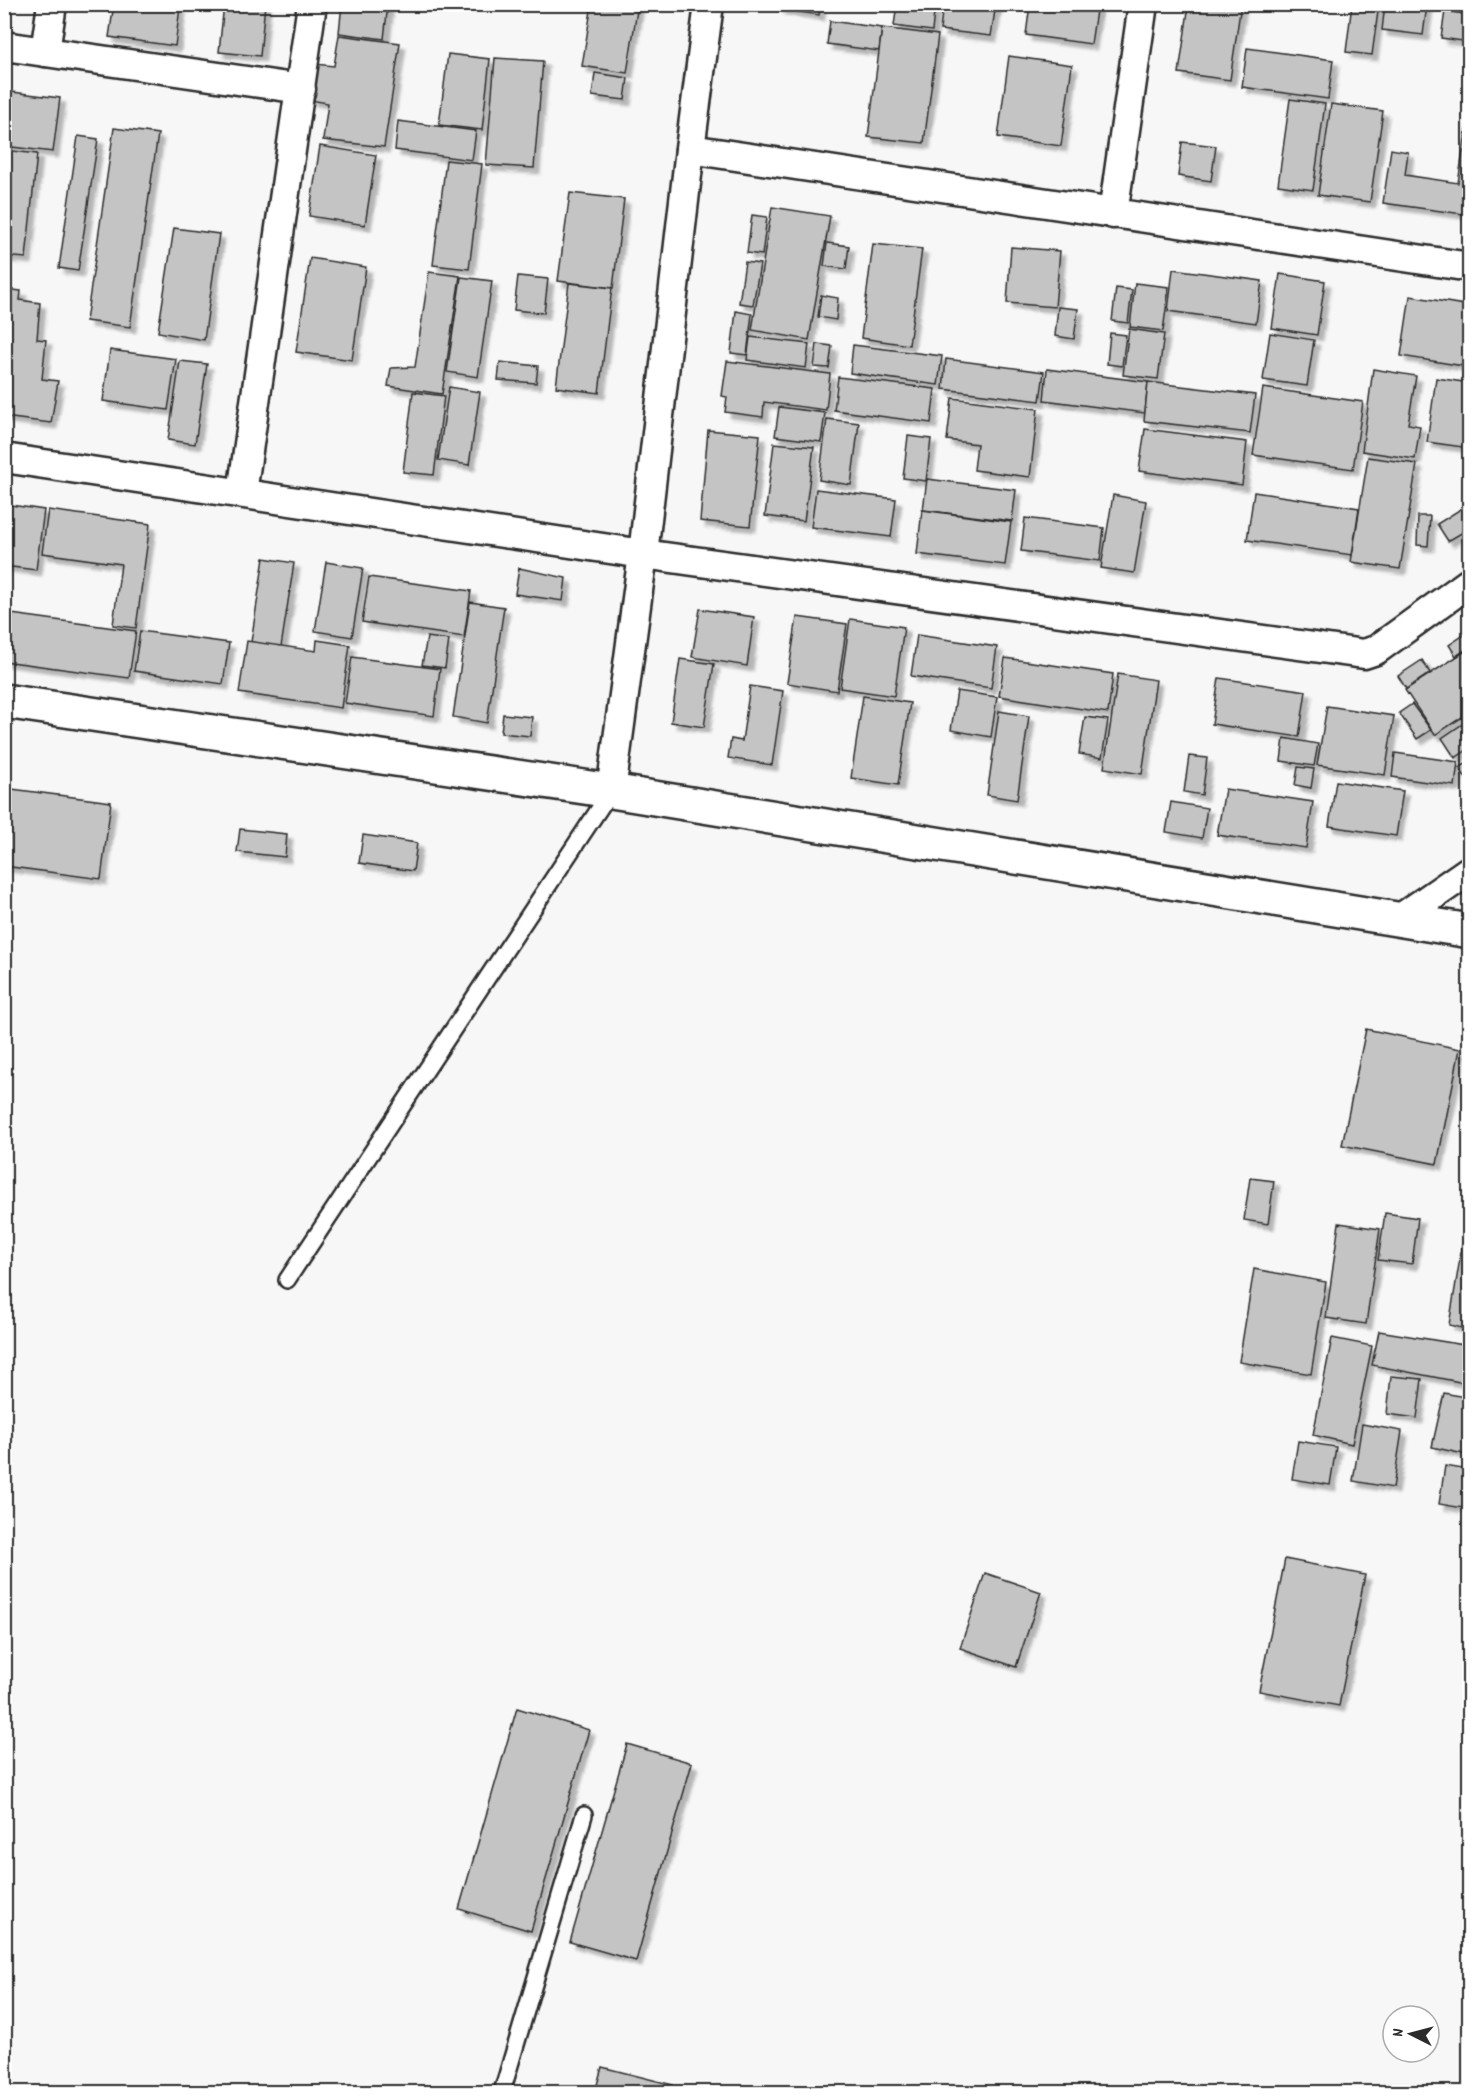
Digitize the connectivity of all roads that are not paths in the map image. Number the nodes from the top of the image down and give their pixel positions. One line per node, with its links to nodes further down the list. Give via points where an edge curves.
1 (52, 4): 6 (street)
2 (312, 4): 7 (street)
3 (709, 4): 8 (street)
4 (1143, 4): 9 (street)
5 (4, 46): 6 (street)
6 (45, 51): 7 (street)
7 (300, 89): 12 (street)
8 (690, 149): 9 (street); 13 (street)
9 (1113, 214): 10 (street)
10 (1470, 267)
11 (4, 458): 12 (street)
12 (242, 494): 13 (street)
13 (643, 554): 14 (street, via 1364,654 1376,650); 16 (street)
14 (1470, 582)
15 (4, 701): 16 (street)
16 (611, 791): 18 (street); 20 (lane)
17 (1470, 870): 18 (street)
18 (1398, 920): 19 (street)
19 (1470, 931)
20 (287, 1280)
21 (584, 1815): 22 (lane)
22 (502, 2092)

